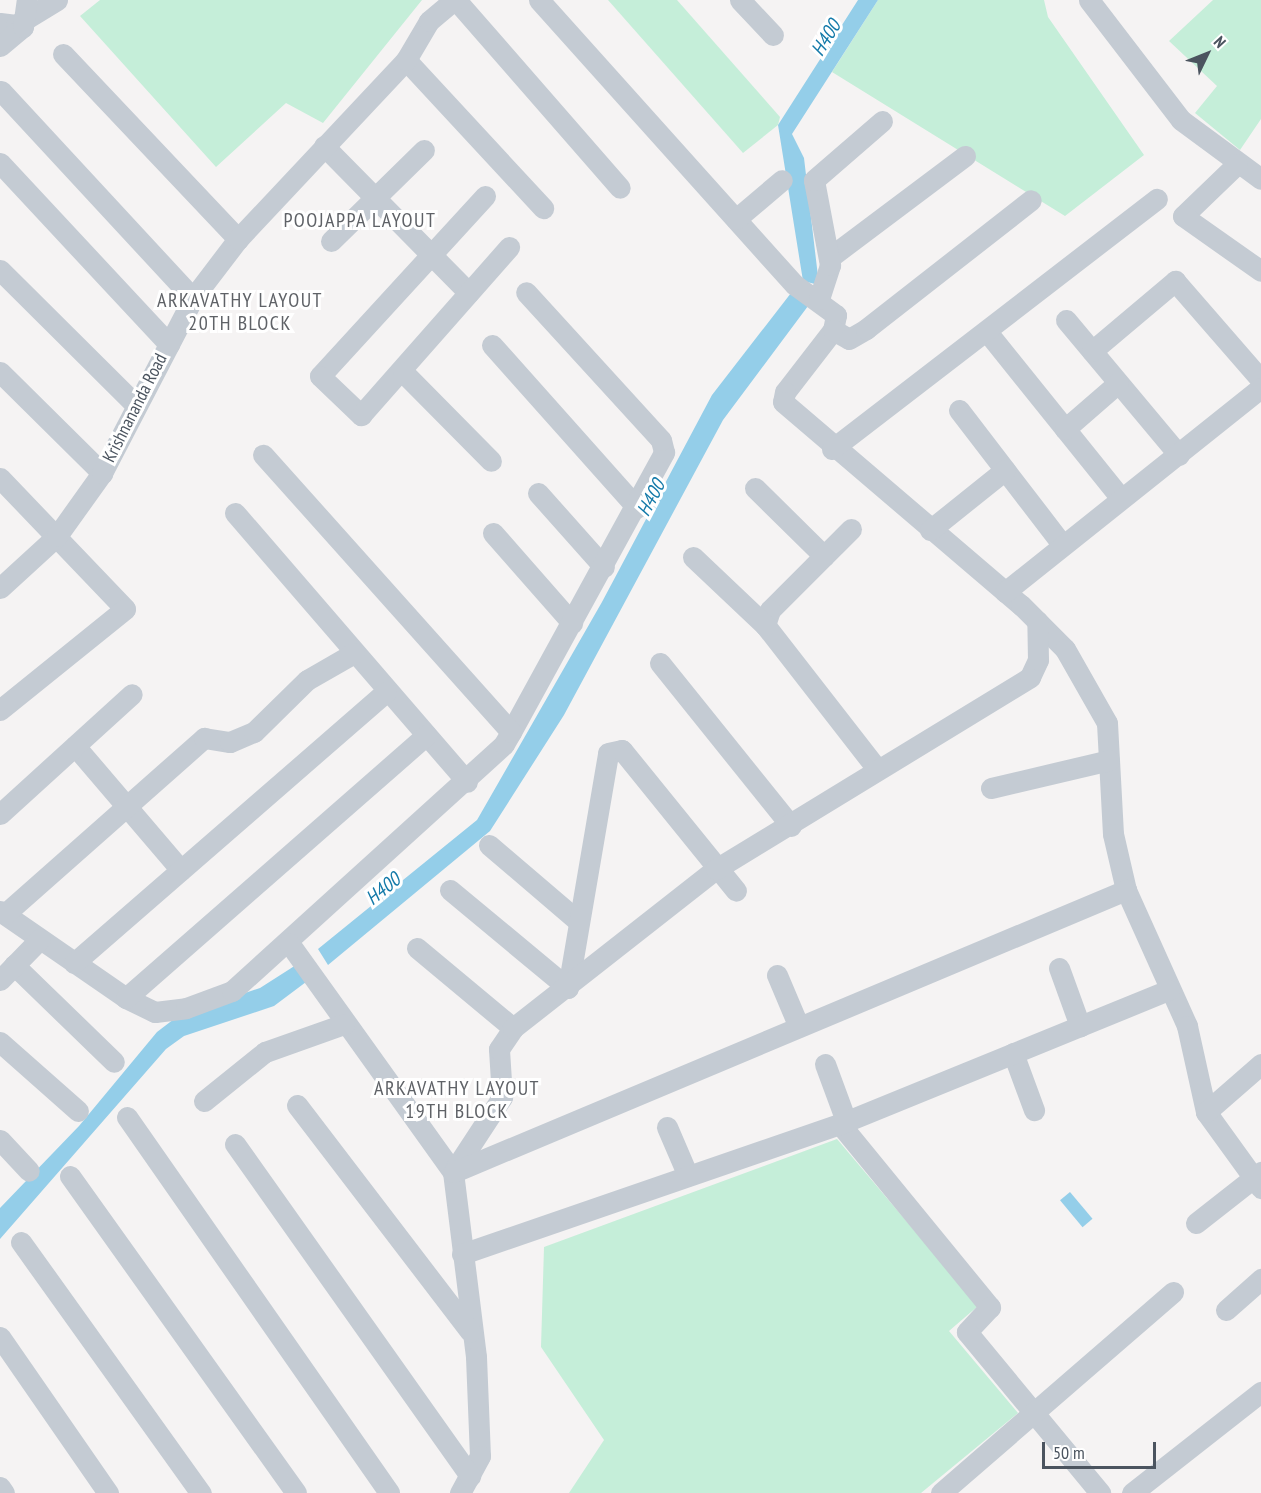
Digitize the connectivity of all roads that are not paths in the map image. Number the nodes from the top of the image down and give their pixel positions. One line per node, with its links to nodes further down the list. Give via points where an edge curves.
1 (57, 0): 6 (street)
2 (455, 0): 11 (street, Krishnananda Road, via 429,21); 21 (street)
3 (539, 0): 27 (street)
4 (740, 0): 8 (street)
5 (1089, 0): 18 (street, via 1181,120)
6 (27, 10): 7 (street); 9 (street)
7 (0, 23)
8 (773, 35)
9 (0, 46)
10 (63, 54): 28 (street)
11 (406, 60): 14 (street, Krishnananda Road); 26 (street)
12 (1, 91): 38 (street)
13 (882, 121): 32 (street, via 814,180)
14 (324, 146): 23 (street); 28 (street, Krishnananda Road)
15 (424, 150): 23 (street)
16 (965, 156): 32 (street)
17 (0, 163): 42 (street)
18 (1237, 164): 19 (street); 34 (street, via 1183,216)
19 (1261, 179)
20 (782, 180): 27 (street)
21 (620, 188)
22 (485, 196): 31 (street)
23 (375, 198): 29 (street); 31 (street)
24 (1157, 199): 41 (street)
25 (1031, 200): 40 (street, via 866,329 849,339 840,338)
26 (543, 208)
27 (736, 219): 36 (street)
28 (238, 239): 38 (street, Krishnananda Road)
29 (331, 241)
30 (509, 247): 37 (street)
31 (431, 254): 37 (street); 46 (street, via 320,376 361,415)
32 (829, 258): 36 (street)
33 (0, 270): 50 (street)
34 (1261, 271)
35 (526, 292): 63 (street, via 662,440 663,459)
36 (809, 292): 40 (street, via 836,315)
37 (469, 293): 46 (street)
38 (193, 298): 42 (street, Krishnananda Road)
39 (1066, 320): 44 (street)
40 (833, 330): 53 (street, via 783,398)
41 (988, 333): 52 (street); 53 (street)
42 (169, 344): 50 (street, Krishnananda Road)
43 (492, 345): 63 (street)
44 (1092, 351): 47 (street, via 1175,281); 48 (street)
45 (0, 372): 58 (street)
46 (403, 372): 56 (street)
47 (1261, 380)
48 (1118, 383): 52 (street); 55 (street)
49 (1261, 388): 55 (street)
50 (134, 403): 58 (street, Krishnananda Road)
51 (959, 410): 57 (street)
52 (1065, 429): 62 (street)
53 (832, 449): 66 (street)
54 (263, 455): 83 (street)
55 (1179, 455): 62 (street)
56 (491, 461)
57 (1005, 470): 66 (street); 69 (street)
58 (102, 473): 68 (street, Krishnananda Road)
59 (0, 478): 68 (street)
60 (755, 488): 70 (street)
61 (538, 493): 72 (street)
62 (1120, 497): 69 (street)
63 (637, 508): 72 (street)
64 (235, 513): 78 (street)
65 (851, 529): 70 (street)
66 (930, 530): 74 (street)
67 (494, 533): 76 (street)
68 (57, 536): 73 (street, Krishnananda Road); 82 (street, via 125,609)
69 (1062, 544): 74 (street)
70 (824, 556): 77 (street, via 770,610)
71 (693, 557): 77 (street)
72 (604, 567): 76 (street)
73 (0, 588)
74 (1005, 592): 75 (street)
75 (1037, 621): 86 (street, via 1065,649 1107,723); 87 (street, via 1038,660 1030,677)
76 (572, 622): 83 (street)
77 (765, 625): 87 (street)
78 (354, 653): 80 (street); 90 (street, via 307,680 254,732 230,742 204,738)
79 (660, 663): 92 (street)
80 (386, 692): 84 (street); 95 (street)
81 (132, 693): 85 (street)
82 (1, 707)
83 (511, 732): 88 (street)
84 (426, 735): 88 (street); 110 (street)
85 (75, 746): 90 (street); 91 (street)
86 (1109, 760): 89 (street); 97 (street, via 1113,834)
87 (877, 769): 92 (street)
88 (467, 782): 103 (street)
89 (991, 788)
90 (127, 804): 95 (street); 99 (street)
91 (0, 814)
92 (790, 826): 94 (street)
93 (489, 845): 100 (street)
94 (716, 869): 98 (street); 100 (street, via 622,750 613,750 603,757); 108 (street)
95 (181, 870): 104 (street)
96 (450, 890): 108 (street)
97 (1126, 890): 109 (street); 113 (street)
98 (736, 891)
99 (2, 913): 101 (street)
100 (578, 921): 108 (street)
101 (40, 939): 104 (street); 106 (street)
102 (417, 948): 114 (street)
103 (298, 957): 110 (street, via 232,991 186,1008 155,1012); 111 (street)
104 (74, 963): 110 (street)
105 (1059, 968): 112 (street)
106 (7, 973): 117 (street)
107 (777, 975): 113 (street)
108 (568, 988): 114 (street)
109 (1169, 990): 112 (street); 124 (street, via 1187,1026)
110 (126, 998)
111 (344, 1024): 120 (street, via 265,1052); 131 (street)
112 (1080, 1026): 116 (street)
113 (799, 1027): 131 (street)
114 (513, 1028): 131 (street, via 500,1049 502,1097)
115 (0, 1042): 123 (street)
116 (1013, 1053): 122 (street); 126 (street)
117 (114, 1062)
118 (825, 1064): 126 (street)
119 (1261, 1064): 124 (street)
120 (204, 1101)
121 (297, 1105): 141 (street)
122 (1034, 1110)
123 (78, 1111)
124 (1206, 1112): 134 (street)
125 (127, 1117): 151 (street)
126 (843, 1123): 133 (street); 144 (street, via 990,1307 967,1332)
127 (667, 1127): 133 (street)
128 (235, 1144): 145 (street)
129 (3, 1150): 130 (street)
130 (29, 1171)
131 (453, 1172): 137 (street)
132 (70, 1176): 150 (street)
133 (688, 1176): 137 (street)
134 (1258, 1180): 135 (street)
135 (1196, 1223)
136 (21, 1242): 149 (street)
137 (462, 1254): 141 (street)
138 (1261, 1279): 140 (street)
139 (1173, 1292): 144 (street)
140 (1226, 1310)
141 (470, 1332): 145 (street, via 480,1456)
142 (0, 1337): 148 (street)
143 (1261, 1392): 154 (street)
144 (1036, 1415): 152 (street); 153 (street)
145 (465, 1484)
146 (0, 1487): 147 (street)
147 (4, 1493)
148 (108, 1493)
149 (201, 1493)
150 (296, 1493)
151 (389, 1493)
152 (941, 1493)
153 (1100, 1493)
154 (1132, 1493)

